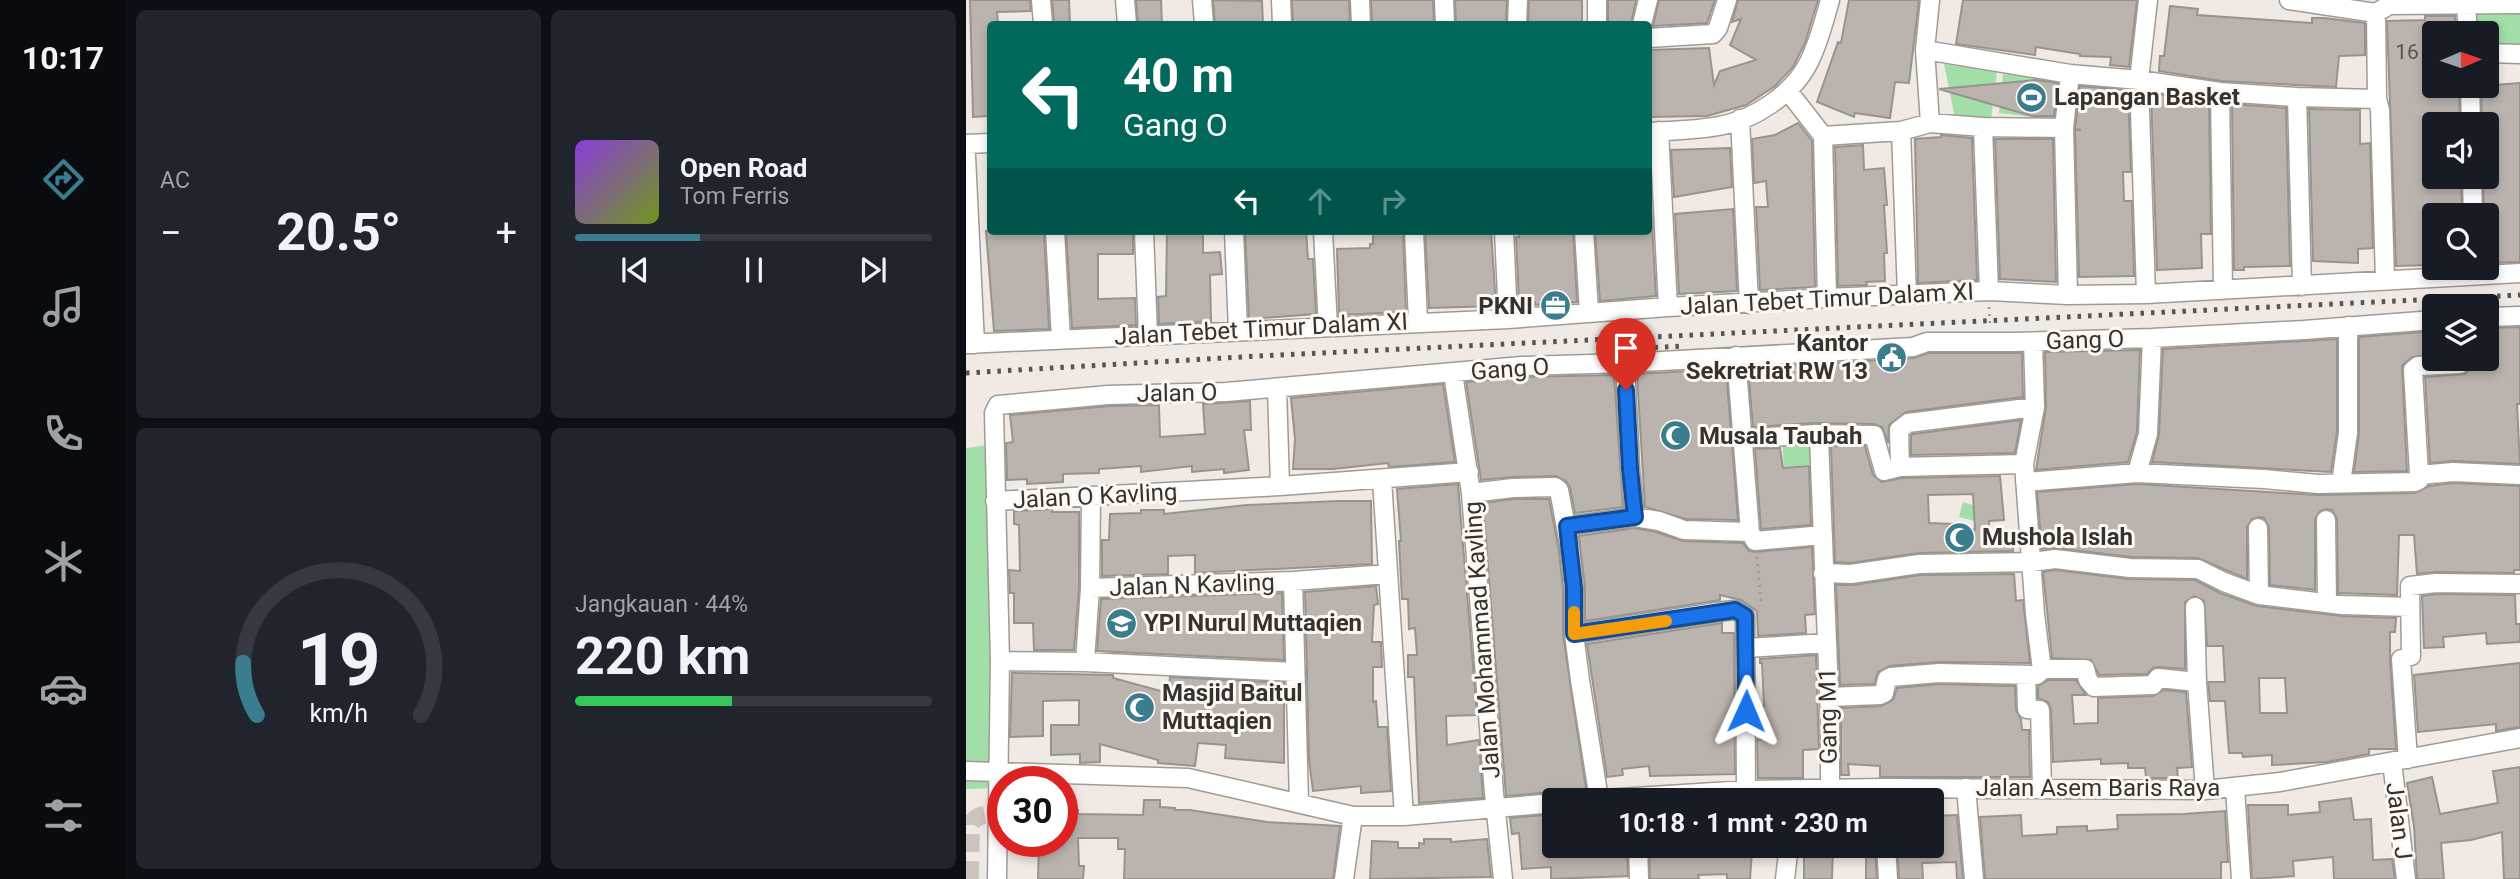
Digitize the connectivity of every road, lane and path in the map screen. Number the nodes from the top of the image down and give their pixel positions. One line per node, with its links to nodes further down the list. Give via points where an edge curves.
1 (1041, 0): 18 (street)
2 (1125, 0): 19 (street)
3 (1202, 0): 20 (street)
4 (1281, 0): 21 (street)
5 (1360, 0): 22 (street)
6 (1444, 0): 23 (street)
7 (1518, 0): 24 (street)
8 (1597, 0): 25 (street)
9 (1648, 0): 26 (street)
10 (1727, 0): 28 (street, via 1713,34)
11 (1830, 0): 34 (street, via 1808,64)
12 (1930, 0): 29 (street)
13 (2148, 0): 33 (street)
14 (2289, 0): 17 (street)
15 (2520, 4): 16 (street)
16 (2466, 5): 17 (street); 27 (street)
17 (2385, 6): 37 (street)
18 (1043, 21)
19 (1127, 21)
20 (1204, 21)
21 (1282, 21)
22 (1361, 21)
23 (1445, 21)
24 (1517, 21)
25 (1597, 21)
26 (1643, 21)
27 (2467, 21)
28 (1652, 38)
29 (1925, 50): 32 (street); 39 (street)
30 (2499, 53): 31 (street)
31 (2520, 54)
32 (2070, 74): 33 (street); 41 (street)
33 (2139, 80): 35 (street); 62 (street)
34 (1788, 91): 38 (street); 44 (street)
35 (2220, 92): 36 (street); 60 (street)
36 (2297, 97): 37 (street); 59 (street)
37 (2377, 99): 58 (street)
38 (1740, 119): 43 (street, via 1722,126); 66 (street)
39 (1930, 123): 40 (street); 42 (street)
40 (1983, 127): 41 (street); 61 (street)
41 (2064, 128): 64 (street)
42 (1901, 131): 44 (street); 63 (street)
43 (1654, 132): 67 (street)
44 (1823, 136): 65 (street)
45 (987, 143): 46 (street)
46 (966, 144)
47 (966, 156): 83 (street)
48 (1055, 235): 81 (street)
49 (1144, 235): 79 (street)
50 (1234, 235): 78 (street)
51 (1323, 235): 77 (street)
52 (1414, 235): 75 (street)
53 (1504, 235): 72 (street)
54 (1584, 235): 68 (street)
55 (2499, 273): 56 (street, Jalan Tebet Timur Dalam XI)
56 (2520, 274)
57 (2422, 276): 58 (street, Jalan Tebet Timur Dalam XI)
58 (2385, 280): 59 (street, Jalan Tebet Timur Dalam XI)
59 (2302, 286): 60 (street, Jalan Tebet Timur Dalam XI)
60 (2223, 290): 62 (street, Jalan Tebet Timur Dalam XI)
61 (1989, 291): 63 (street, Jalan Tebet Timur Dalam XI); 64 (street, Jalan Tebet Timur Dalam XI)
62 (2146, 294): 64 (street, Jalan Tebet Timur Dalam XI)
63 (1907, 295): 65 (street, Jalan Tebet Timur Dalam XI)
64 (2068, 295)
65 (1827, 298): 66 (street, Jalan Tebet Timur Dalam XI)
66 (1749, 304): 67 (street, Jalan Tebet Timur Dalam XI)
67 (1668, 307): 68 (street, Jalan Tebet Timur Dalam XI)
68 (1589, 312): 72 (street, Jalan Tebet Timur Dalam XI)
69 (1990, 314): 73 (path)
70 (2520, 316): 71 (street)
71 (2499, 317)
72 (1508, 318): 75 (street, Jalan Tebet Timur Dalam XI)
73 (1990, 320)
74 (2422, 321): 76 (street, Gang O)
75 (1418, 322): 77 (street, Jalan Tebet Timur Dalam XI)
76 (2348, 326): 80 (street, Gang O); 99 (street, via 2348,433)
77 (1328, 327): 78 (street, Jalan Tebet Timur Dalam XI)
78 (1238, 331): 79 (street, Jalan Tebet Timur Dalam XI)
79 (1148, 335): 81 (street, Jalan Tebet Timur Dalam XI)
80 (2152, 338): 82 (street, Gang O); 95 (street, via 2148,434)
81 (1061, 339): 83 (street, Jalan Tebet Timur Dalam XI)
82 (2033, 342): 84 (street, Gang O, via 1927,342 1913,347); 89 (street)
83 (970, 344)
84 (1736, 356): 85 (street, Gang O); 91 (street)
85 (1625, 363): 87 (street, Gang O); 104 (street)
86 (2422, 366): 96 (street, via 2413,370)
87 (1453, 373): 88 (street, Jalan O); 93 (street, Jalan Mohammad Kavling)
88 (1277, 388): 100 (street); 103 (street, Jalan O, via 998,405 994,413)
89 (2035, 407): 92 (street, via 1908,423 1899,430); 94 (street)
90 (1816, 435): 91 (street); 92 (street, via 1874,435 1881,468); 109 (street)
91 (1741, 439): 108 (street)
92 (1900, 467): 94 (street)
93 (1469, 472): 98 (street, Jalan O Kavling); 101 (street, Jalan Mohammad Kavling)
94 (2024, 473): 95 (street); 110 (street)
95 (2137, 473): 99 (street)
96 (2419, 475): 97 (street); 99 (street, via 2416,482)
97 (2520, 475)
98 (1381, 480): 100 (street, Jalan O Kavling); 112 (street)
99 (2341, 484)
100 (1280, 486): 102 (street, Jalan O Kavling)
101 (1471, 493): 106 (street, via 1558,488); 146 (street, Jalan Mohammad Kavling)
102 (1091, 498): 103 (street, Jalan O Kavling); 115 (street, Jalan N Kavling)
103 (995, 501): 124 (street, Jalan O Kavling)
104 (1635, 517): 106 (street); 108 (street, via 1684,530)
105 (2326, 520): 117 (street)
106 (1567, 526): 121 (street)
107 (2258, 528): 116 (street)
108 (1753, 536): 109 (street); 120 (path, via 1761,601)
109 (1823, 536): 111 (street, Gang M1)
110 (2032, 562): 111 (street, via 1938,563); 116 (street, via 2055,559 2130,568 2198,569); 127 (street)
111 (1823, 573): 122 (street, Gang M1)
112 (1388, 574): 113 (street, Jalan N Kavling); 148 (street)
113 (1293, 581): 115 (street, Jalan N Kavling); 126 (street, Jalan N Kavling)
114 (2520, 584): 119 (street, via 2410,586)
115 (1090, 588): 125 (street, Jalan N Kavling)
116 (2259, 595): 117 (street)
117 (2327, 603): 119 (street)
118 (2196, 607): 128 (street)
119 (2410, 607): 131 (street, Jalan J, via 2411,656 2401,659)
120 (1745, 616): 121 (street, via 1735,610 1717,611); 123 (street)
121 (1574, 634): 136 (street)
122 (1826, 643): 123 (street, Gang M1); 129 (street, Gang M1)
123 (1746, 648): 137 (street)
124 (1000, 661): 125 (street); 132 (street, Jalan O Kavling)
125 (1085, 662): 126 (street)
126 (1295, 672): 144 (street, Jalan N Kavling)
127 (2034, 672): 128 (street, via 2085,669 2094,687 2153,685 2158,678); 129 (street, via 1891,677 1880,695); 141 (street, via 2027,709 2040,710)
128 (2197, 682): 143 (street)
129 (1829, 697): 138 (street, Gang M1)
130 (2520, 738): 131 (street, Jalan Asem Baris Raya)
131 (2400, 761): 140 (street, Jalan Asem Baris Raya); 161 (street, Jalan J)
132 (999, 766)
133 (966, 771): 134 (street)
134 (987, 771)
135 (1078, 774): 144 (street, via 1188,778)
136 (1593, 788)
137 (1746, 788)
138 (1830, 788)
139 (1966, 788): 141 (street, Jalan Asem Baris Raya); 142 (street, Jalan Asem Baris Raya); 159 (street)
140 (2235, 788): 143 (street, Jalan Asem Baris Raya); 160 (street)
141 (2042, 789): 143 (street, Jalan Asem Baris Raya)
142 (1944, 790)
143 (2205, 790)
144 (1299, 802): 147 (street)
145 (1542, 804): 146 (street)
146 (1496, 809): 148 (street); 155 (street, Jalan Mohammad Kavling)
147 (1353, 816): 148 (street); 154 (street)
148 (1404, 817)
149 (997, 857): 153 (street)
150 (1638, 858): 156 (street)
151 (1787, 858): 157 (street)
152 (1887, 858): 158 (street)
153 (997, 879)
154 (1344, 879)
155 (1503, 879)
156 (1639, 879)
157 (1785, 879)
158 (1888, 879)
159 (1975, 879)
160 (2241, 879)
161 (2406, 879)

